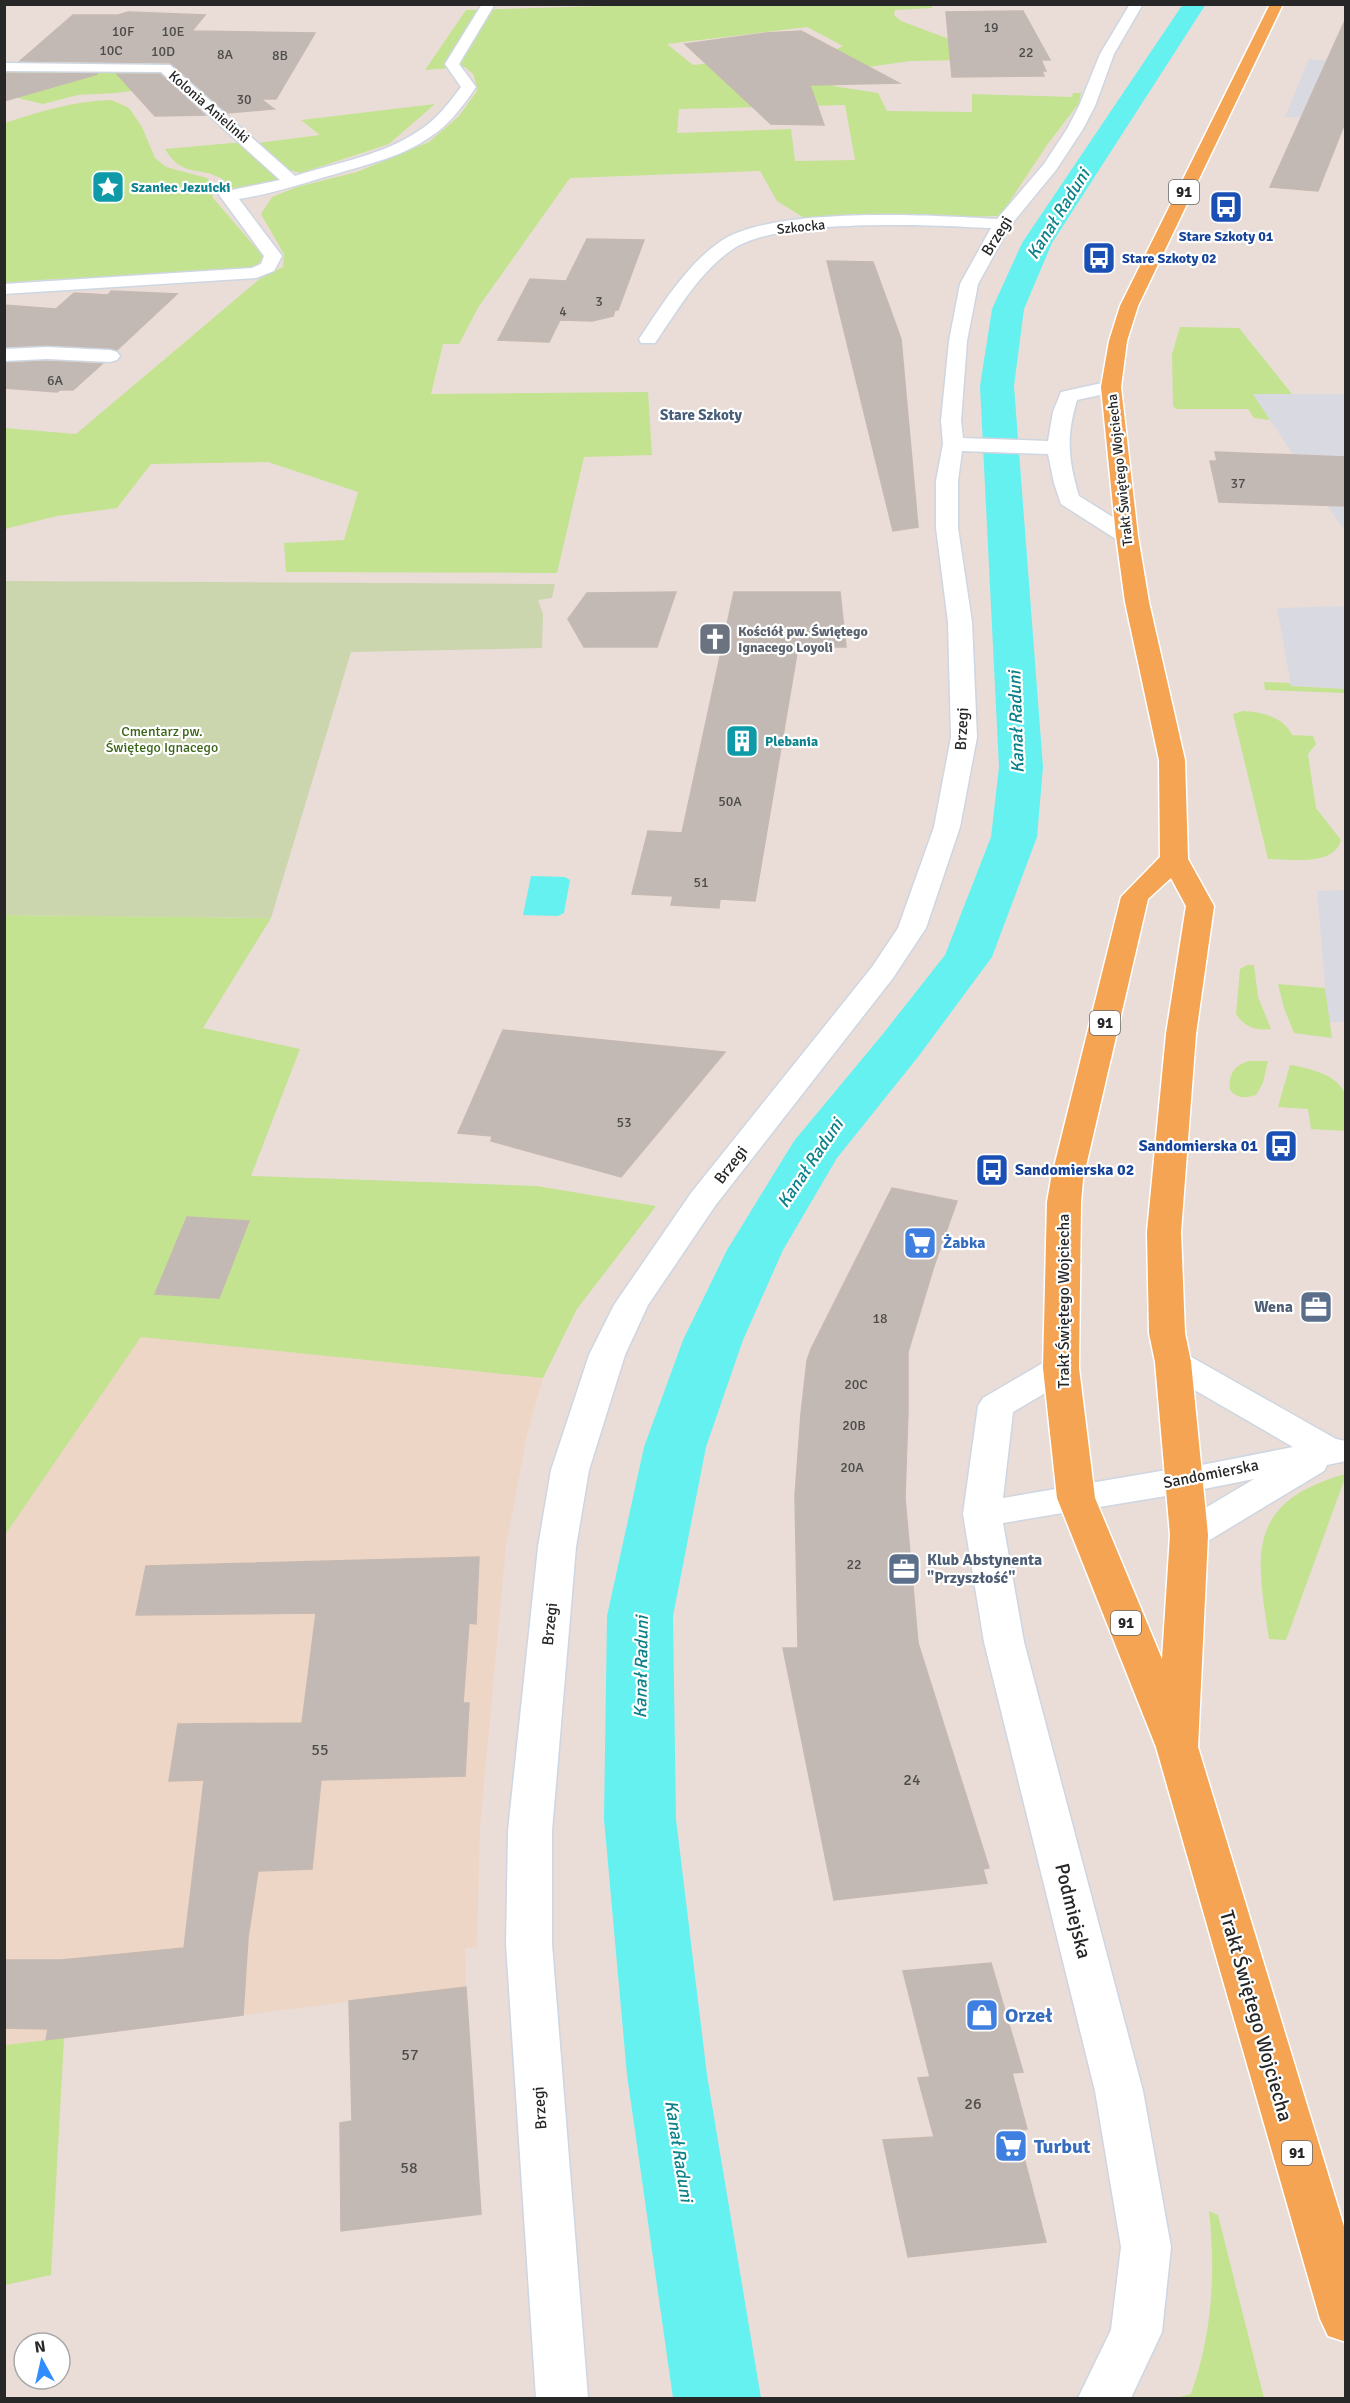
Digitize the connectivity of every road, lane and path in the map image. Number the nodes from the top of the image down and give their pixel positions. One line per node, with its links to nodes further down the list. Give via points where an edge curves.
1 (489, 4): 5 (street, via 452,63 469,87 426,133 399,149)
2 (1137, 4): 6 (street, Brzegi, via 1107,54 1075,129 1050,167)
3 (1277, 4): 11 (main road, Trakt Świętego Wojciecha / 91, via 1129,306)
4 (4, 67): 5 (street, Kolonia Anielinki, via 165,68)
5 (292, 182): 7 (street, via 248,194 226,194 273,256 268,267 256,273)
6 (1002, 224): 8 (street, Szkocka, via 819,224 744,236 710,258); 12 (street, Brzegi, via 969,284 958,341 951,421)
7 (4, 289)
8 (648, 339)
9 (4, 355): 10 (street)
10 (110, 356)
11 (1111, 387): 13 (street, via 1068,396); 14 (main road, Trakt Świętego Wojciecha / 91)
12 (960, 445): 13 (street); 25 (street, Brzegi, via 947,481 947,528 960,622 964,737 947,827 912,928 884,972 703,1200 631,1305 607,1355 570,1470 557,1547 530,1831 529,1944)
13 (1057, 448): 14 (street, via 1069,499)
14 (1127, 536): 15 (main road, Trakt Świętego Wojciecha / 91, via 1137,602 1172,760)
15 (1174, 859): 16 (main road, Trakt Świętego Wojciecha / 91, via 1200,906 1181,1034 1165,1203 1164,1292); 17 (main road, Trakt Świętego Wojciecha / 91, via 1135,897 1067,1179)
16 (1173, 1362): 18 (street); 19 (main road, Trakt Świętego Wojciecha / 91)
17 (1061, 1368): 20 (main road, Trakt Świętego Wojciecha / 91); 21 (street, Podmiejska, via 996,1406)
18 (1337, 1451): 19 (street, Sandomierska); 22 (street)
19 (1184, 1480): 20 (street, Sandomierska); 22 (main road, Trakt Świętego Wojciecha / 91)
20 (1076, 1498): 21 (street); 23 (main road, Trakt Świętego Wojciecha / 91)
21 (982, 1514): 26 (street, Podmiejska, via 1004,1642 1119,2091 1146,2247 1136,2332)
22 (1189, 1534): 23 (main road, Trakt Świętego Wojciecha / 91)
23 (1176, 1747): 24 (main road, Trakt Świętego Wojciecha / 91)
24 (1346, 2319)
25 (562, 2398)
26 (1104, 2398)

